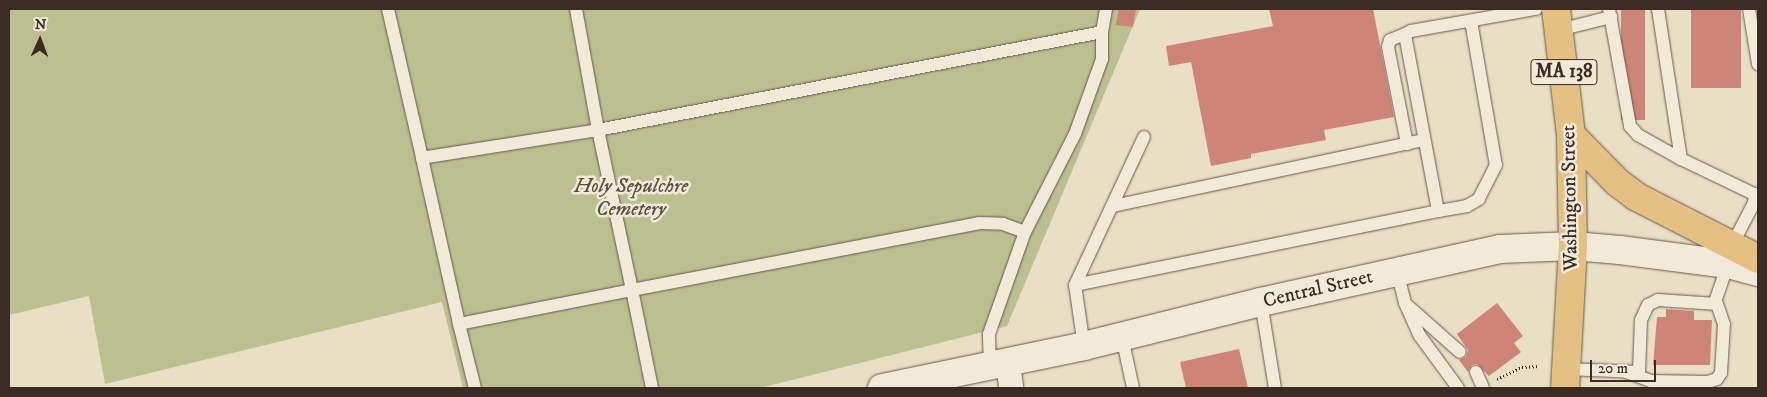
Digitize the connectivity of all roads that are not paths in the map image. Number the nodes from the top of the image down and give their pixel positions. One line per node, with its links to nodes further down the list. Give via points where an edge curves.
1 (388, 9): 19 (lane)
2 (576, 9): 14 (lane)
3 (1106, 9): 11 (lane)
4 (1536, 9): 7 (lane)
5 (1658, 9): 20 (lane)
6 (1749, 9): 13 (lane)
7 (1498, 12): 10 (lane)
8 (1610, 13): 9 (lane); 20 (lane, via 1630,126 1638,135)
9 (1557, 19): 15 (main road, Washington Street / MA 138)
10 (1471, 21): 12 (lane); 23 (lane, via 1496,166 1479,199 1467,206)
11 (1102, 32): 14 (lane); 24 (lane, via 1102,59 1075,134)
12 (1405, 34): 17 (lane); 18 (lane, via 1390,40 1388,47)
13 (1758, 64)
14 (598, 130): 19 (lane); 29 (lane)
15 (1570, 135): 25 (main road, Washington Street / MA 138); 26 (main road, via 1617,182 1637,197)
16 (1144, 137): 22 (lane)
17 (1424, 140): 18 (lane); 23 (lane)
18 (1406, 144): 22 (lane)
19 (422, 158): 33 (lane)
20 (1681, 158): 21 (lane)
21 (1756, 195): 26 (lane)
22 (1113, 206): 28 (lane)
23 (1438, 211): 28 (lane)
24 (1025, 232): 29 (lane, via 1003,224 979,224); 37 (lane, via 988,334)
25 (1573, 246): 26 (main road, Central Street); 27 (main road, Central Street, via 1500,250); 40 (main road, Washington Street / MA 138)
26 (1748, 258): 31 (lane)
27 (1397, 271): 30 (main road, Central Street); 32 (lane)
28 (1075, 285): 35 (lane)
29 (632, 290): 33 (lane); 42 (lane)
30 (1261, 302): 34 (main road, Central Street); 46 (lane)
31 (1715, 302): 39 (lane, via 1658,300 1648,305 1641,320 1639,372); 39 (lane, via 1724,324 1721,373 1717,379 1708,382 1651,381)
32 (1404, 303): 36 (lane, via 1441,332); 47 (lane, via 1420,336)
33 (459, 324): 41 (lane)
34 (1122, 338): 35 (main road, Central Street); 45 (lane)
35 (1084, 346): 37 (main road, Central Street)
36 (1460, 352)
37 (999, 364): 43 (main road, Central Street); 44 (street)
38 (1476, 372): 48 (lane)
39 (1626, 372): 40 (lane)
40 (1566, 378)
41 (475, 388)
42 (652, 388)
43 (882, 388)
44 (1011, 388)
45 (1133, 388)
46 (1275, 388)
47 (1458, 388)
48 (1483, 388)

